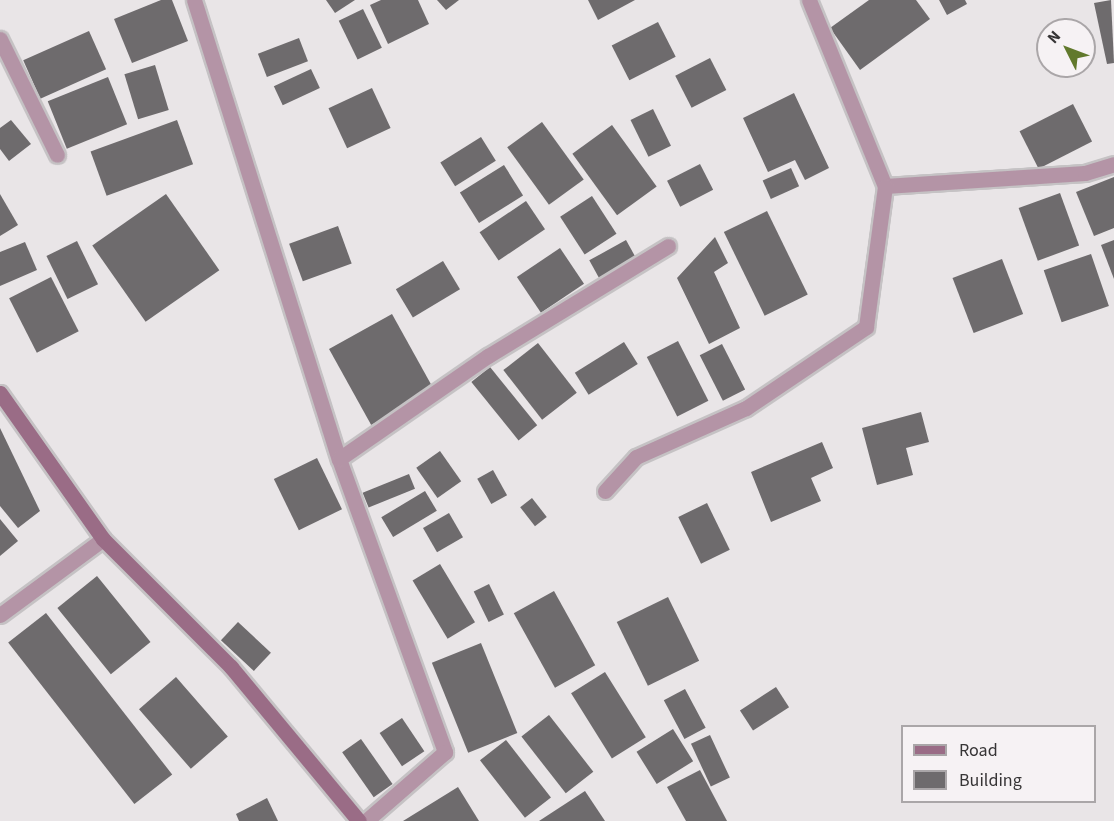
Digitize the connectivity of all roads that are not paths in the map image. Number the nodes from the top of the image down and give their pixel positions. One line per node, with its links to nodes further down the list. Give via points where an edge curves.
1 (194, 0): 9 (street)
2 (808, 0): 6 (street)
3 (0, 39): 4 (street)
4 (57, 155)
5 (1114, 164): 6 (street, via 1085,173)
6 (885, 186): 10 (street, via 866,327 746,408 636,457)
7 (668, 246): 9 (street, via 488,356)
8 (0, 393): 11 (street)
9 (339, 459): 14 (street, via 445,752)
10 (605, 491)
11 (103, 539): 12 (street); 13 (street, via 231,667)
12 (0, 615)
13 (359, 821)
14 (366, 821)

